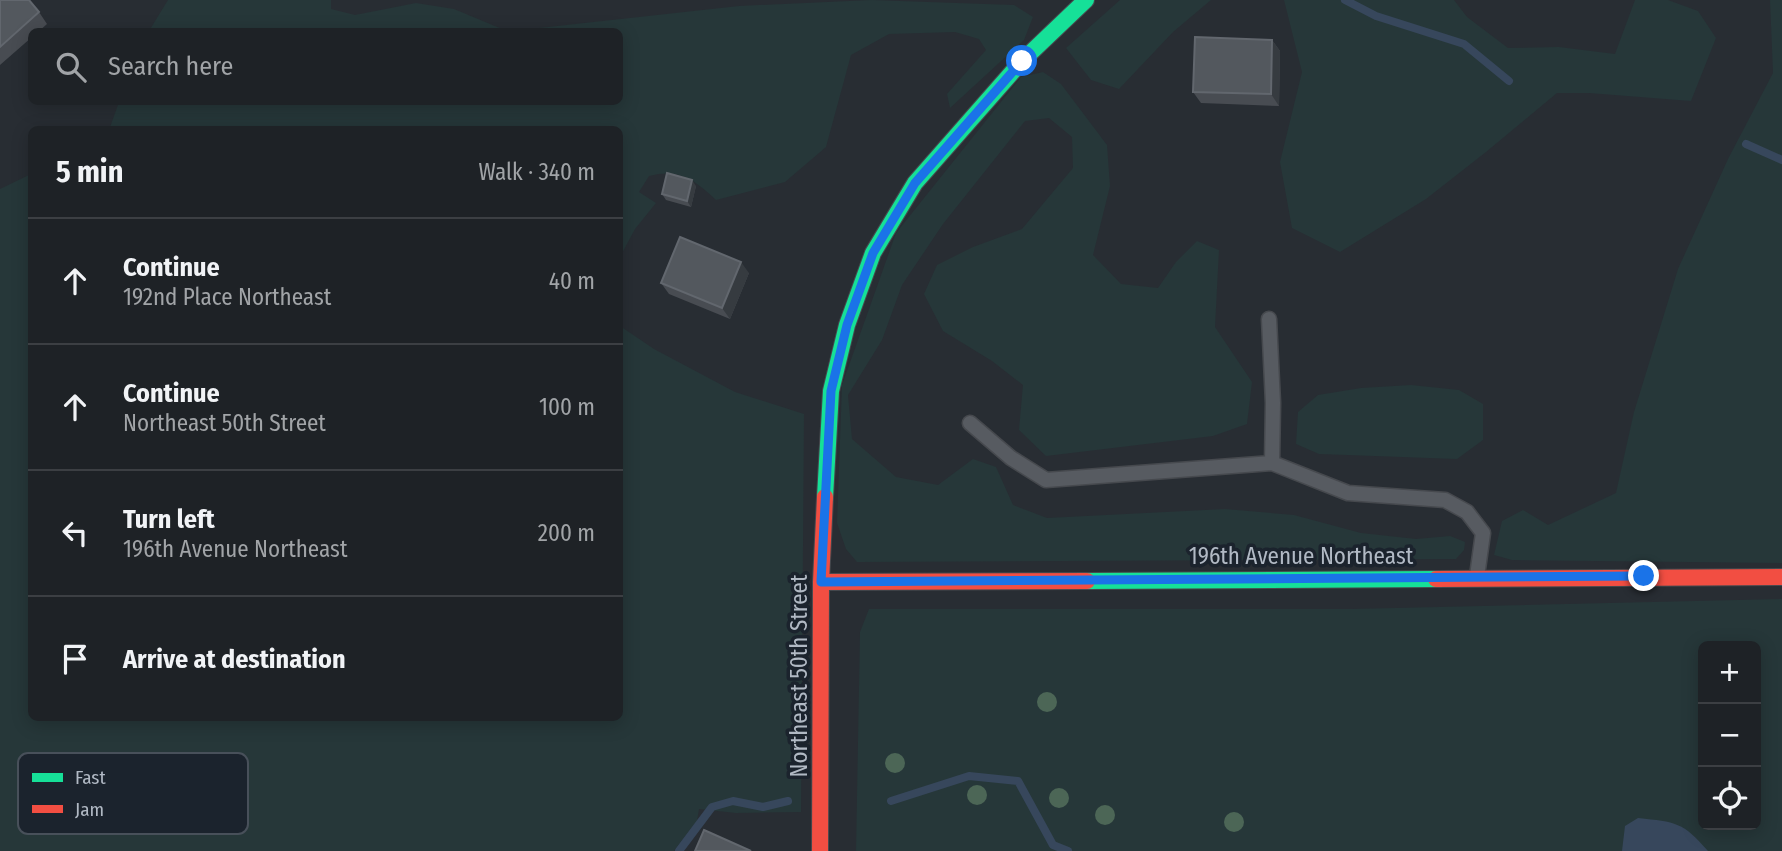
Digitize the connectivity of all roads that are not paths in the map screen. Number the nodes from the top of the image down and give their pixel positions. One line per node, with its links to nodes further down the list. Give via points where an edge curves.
1 (1086, 0): 7 (street, Northeast 50th Street, via 1022,61 915,183 873,253 847,325 831,391)
2 (1269, 319): 4 (lane)
3 (970, 423): 4 (lane, via 1046,480)
4 (1272, 463): 6 (lane, via 1348,493 1445,500 1467,512 1483,533)
5 (1782, 577): 6 (street, 196th Avenue Northeast)
6 (1477, 578): 7 (street, 196th Avenue Northeast)
7 (821, 582): 8 (street, Northeast 50th Street)
8 (820, 851)

